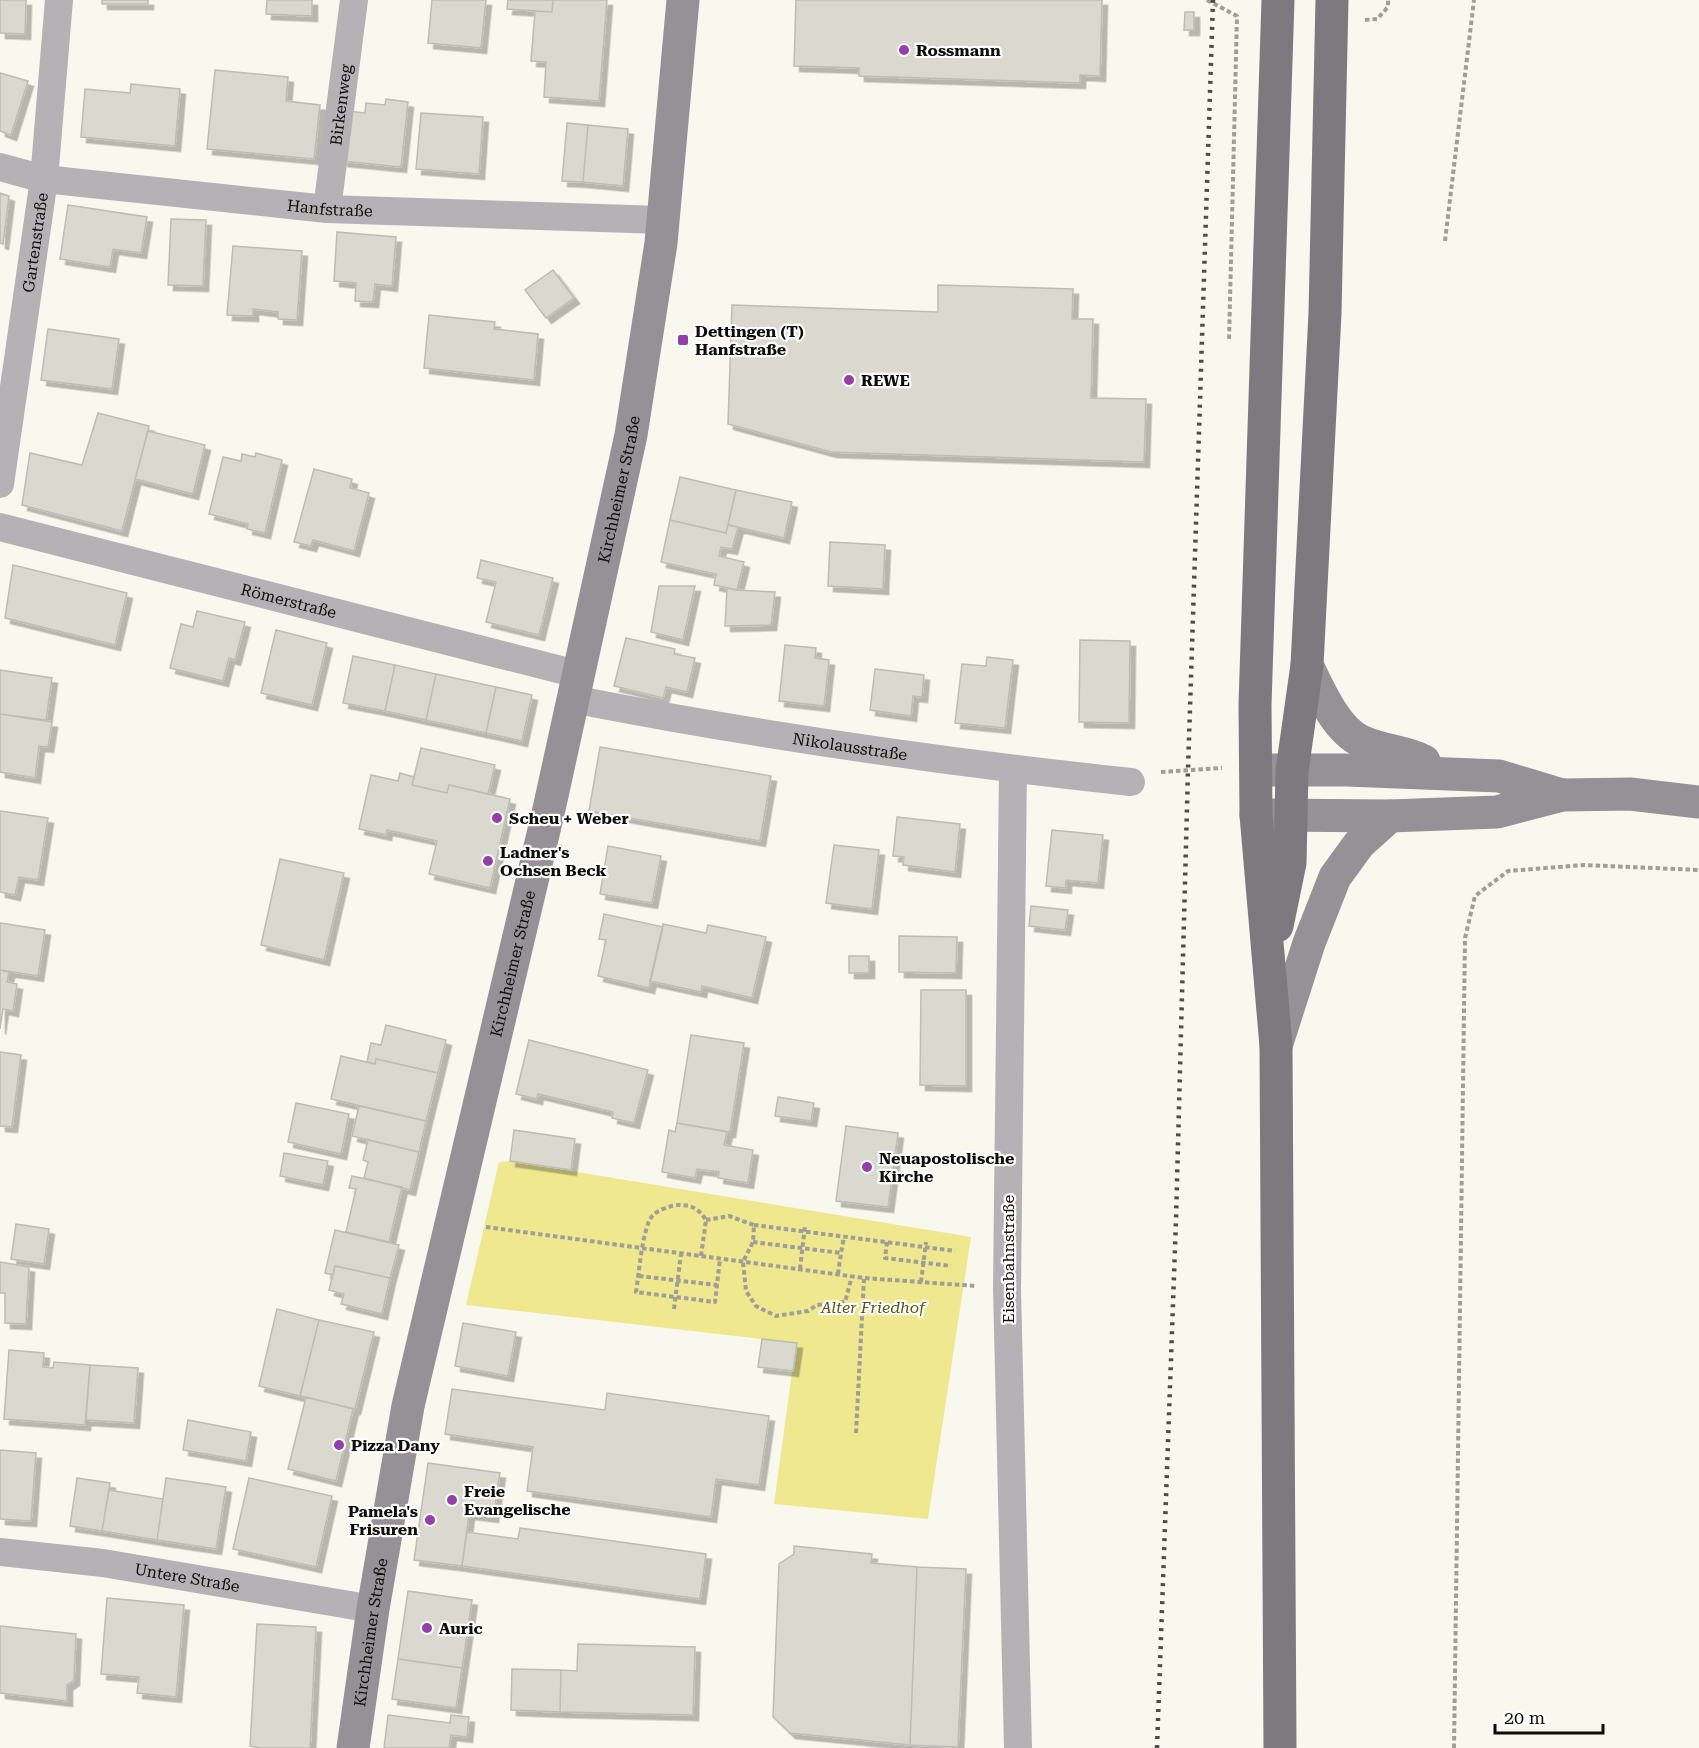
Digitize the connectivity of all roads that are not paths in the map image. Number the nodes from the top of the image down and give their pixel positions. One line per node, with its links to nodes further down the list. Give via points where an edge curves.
1 (58, 0): 7 (street, Gartenstraße)
2 (354, 0): 8 (street, Birkenweg)
3 (683, 0): 9 (street, Kirchheimer Straße)
4 (1278, 0): 15 (main road)
5 (1332, 0): 12 (main road, via 1325,313)
6 (0, 167): 7 (street, Hanfstraße)
7 (44, 179): 8 (street, Hanfstraße); 10 (street, Gartenstraße)
8 (327, 209): 9 (street, Hanfstraße)
9 (662, 220): 13 (street, Kirchheimer Straße, via 631,435)
10 (0, 484)
11 (0, 527): 13 (street, Römerstraße)
12 (1308, 665): 16 (main road); 17 (street, via 1325,703 1359,741 1420,759)
13 (575, 686): 14 (street, Nikolausstraße, via 667,717); 27 (street, Kirchheimer Straße, via 408,1406)
14 (1013, 769): 18 (street, Nikolausstraße); 29 (street, Eisenbahnstraße, via 1007,1288)
15 (1256, 770): 16 (street); 21 (main road)
16 (1292, 771): 17 (street); 22 (main road)
17 (1447, 773): 19 (street, via 1499,776)
18 (1131, 782)
19 (1562, 795): 20 (street, via 1629,794); 23 (street, via 1497,812)
20 (1699, 802)
21 (1256, 815): 22 (street); 24 (main road)
22 (1291, 816): 23 (street); 24 (main road, via 1290,863)
23 (1390, 816): 25 (street, via 1359,844 1335,877)
24 (1270, 963): 25 (main road)
25 (1276, 1046): 30 (main road)
26 (0, 1552): 27 (street, Untere Straße, via 104,1563)
27 (372, 1609): 28 (street, Kirchheimer Straße)
28 (353, 1748)
29 (1018, 1748)
30 (1280, 1748)

